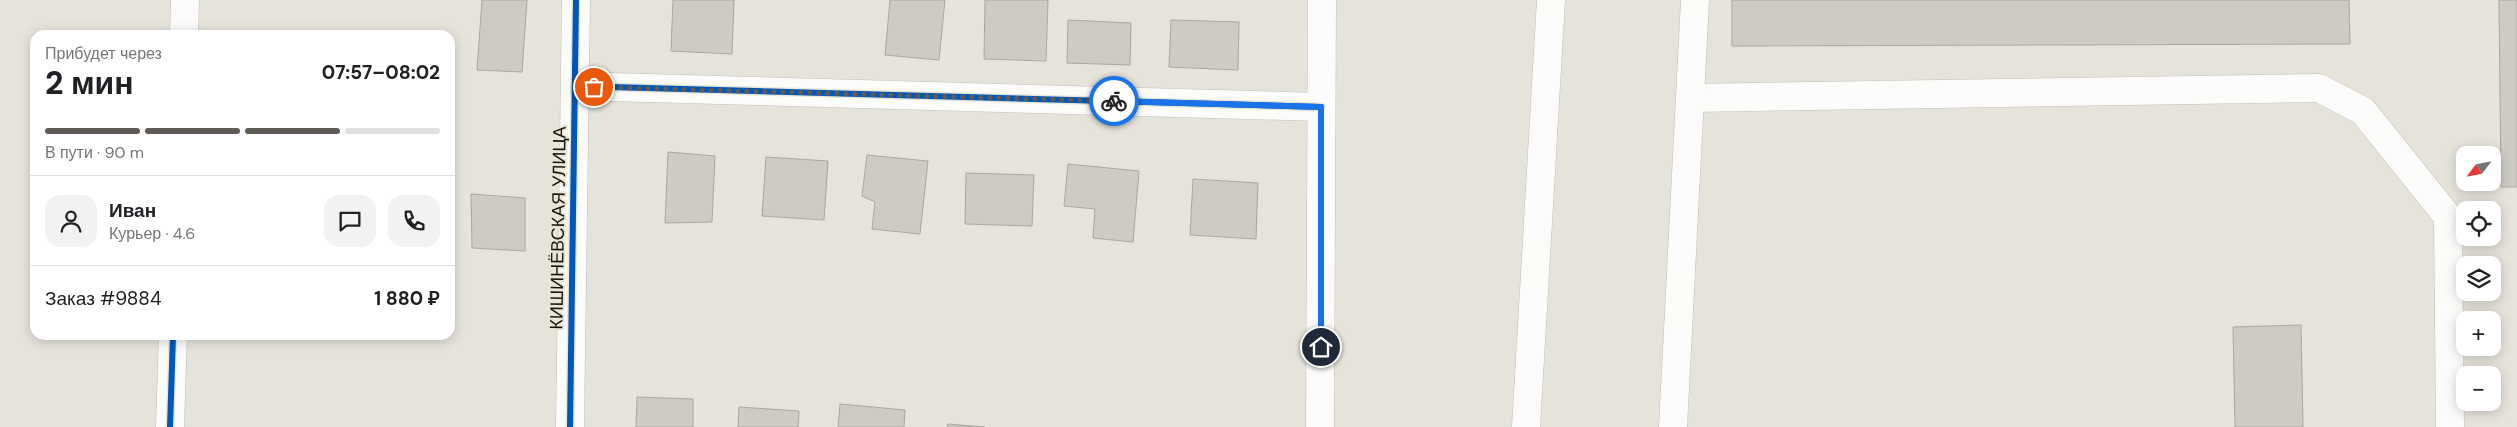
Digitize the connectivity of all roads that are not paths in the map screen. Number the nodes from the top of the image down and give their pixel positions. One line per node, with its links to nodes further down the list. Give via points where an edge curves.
1 (185, 0): 6 (street)
2 (576, 0): 7 (street, КИШИНЁВСКАЯ УЛИЦА)
3 (1322, 0): 9 (street)
4 (1551, 0): 14 (street)
5 (1695, 0): 8 (street)
6 (184, 30)
7 (575, 86): 9 (street); 12 (street, КИШИНЁВСКАЯ УЛИЦА)
8 (1690, 98): 15 (street); 16 (street, via 2319,88 2363,111 2448,217)
9 (1321, 107): 13 (street)
10 (173, 340): 11 (street)
11 (170, 427)
12 (570, 427)
13 (1320, 427)
14 (1526, 427)
15 (1673, 427)
16 (2450, 427)

